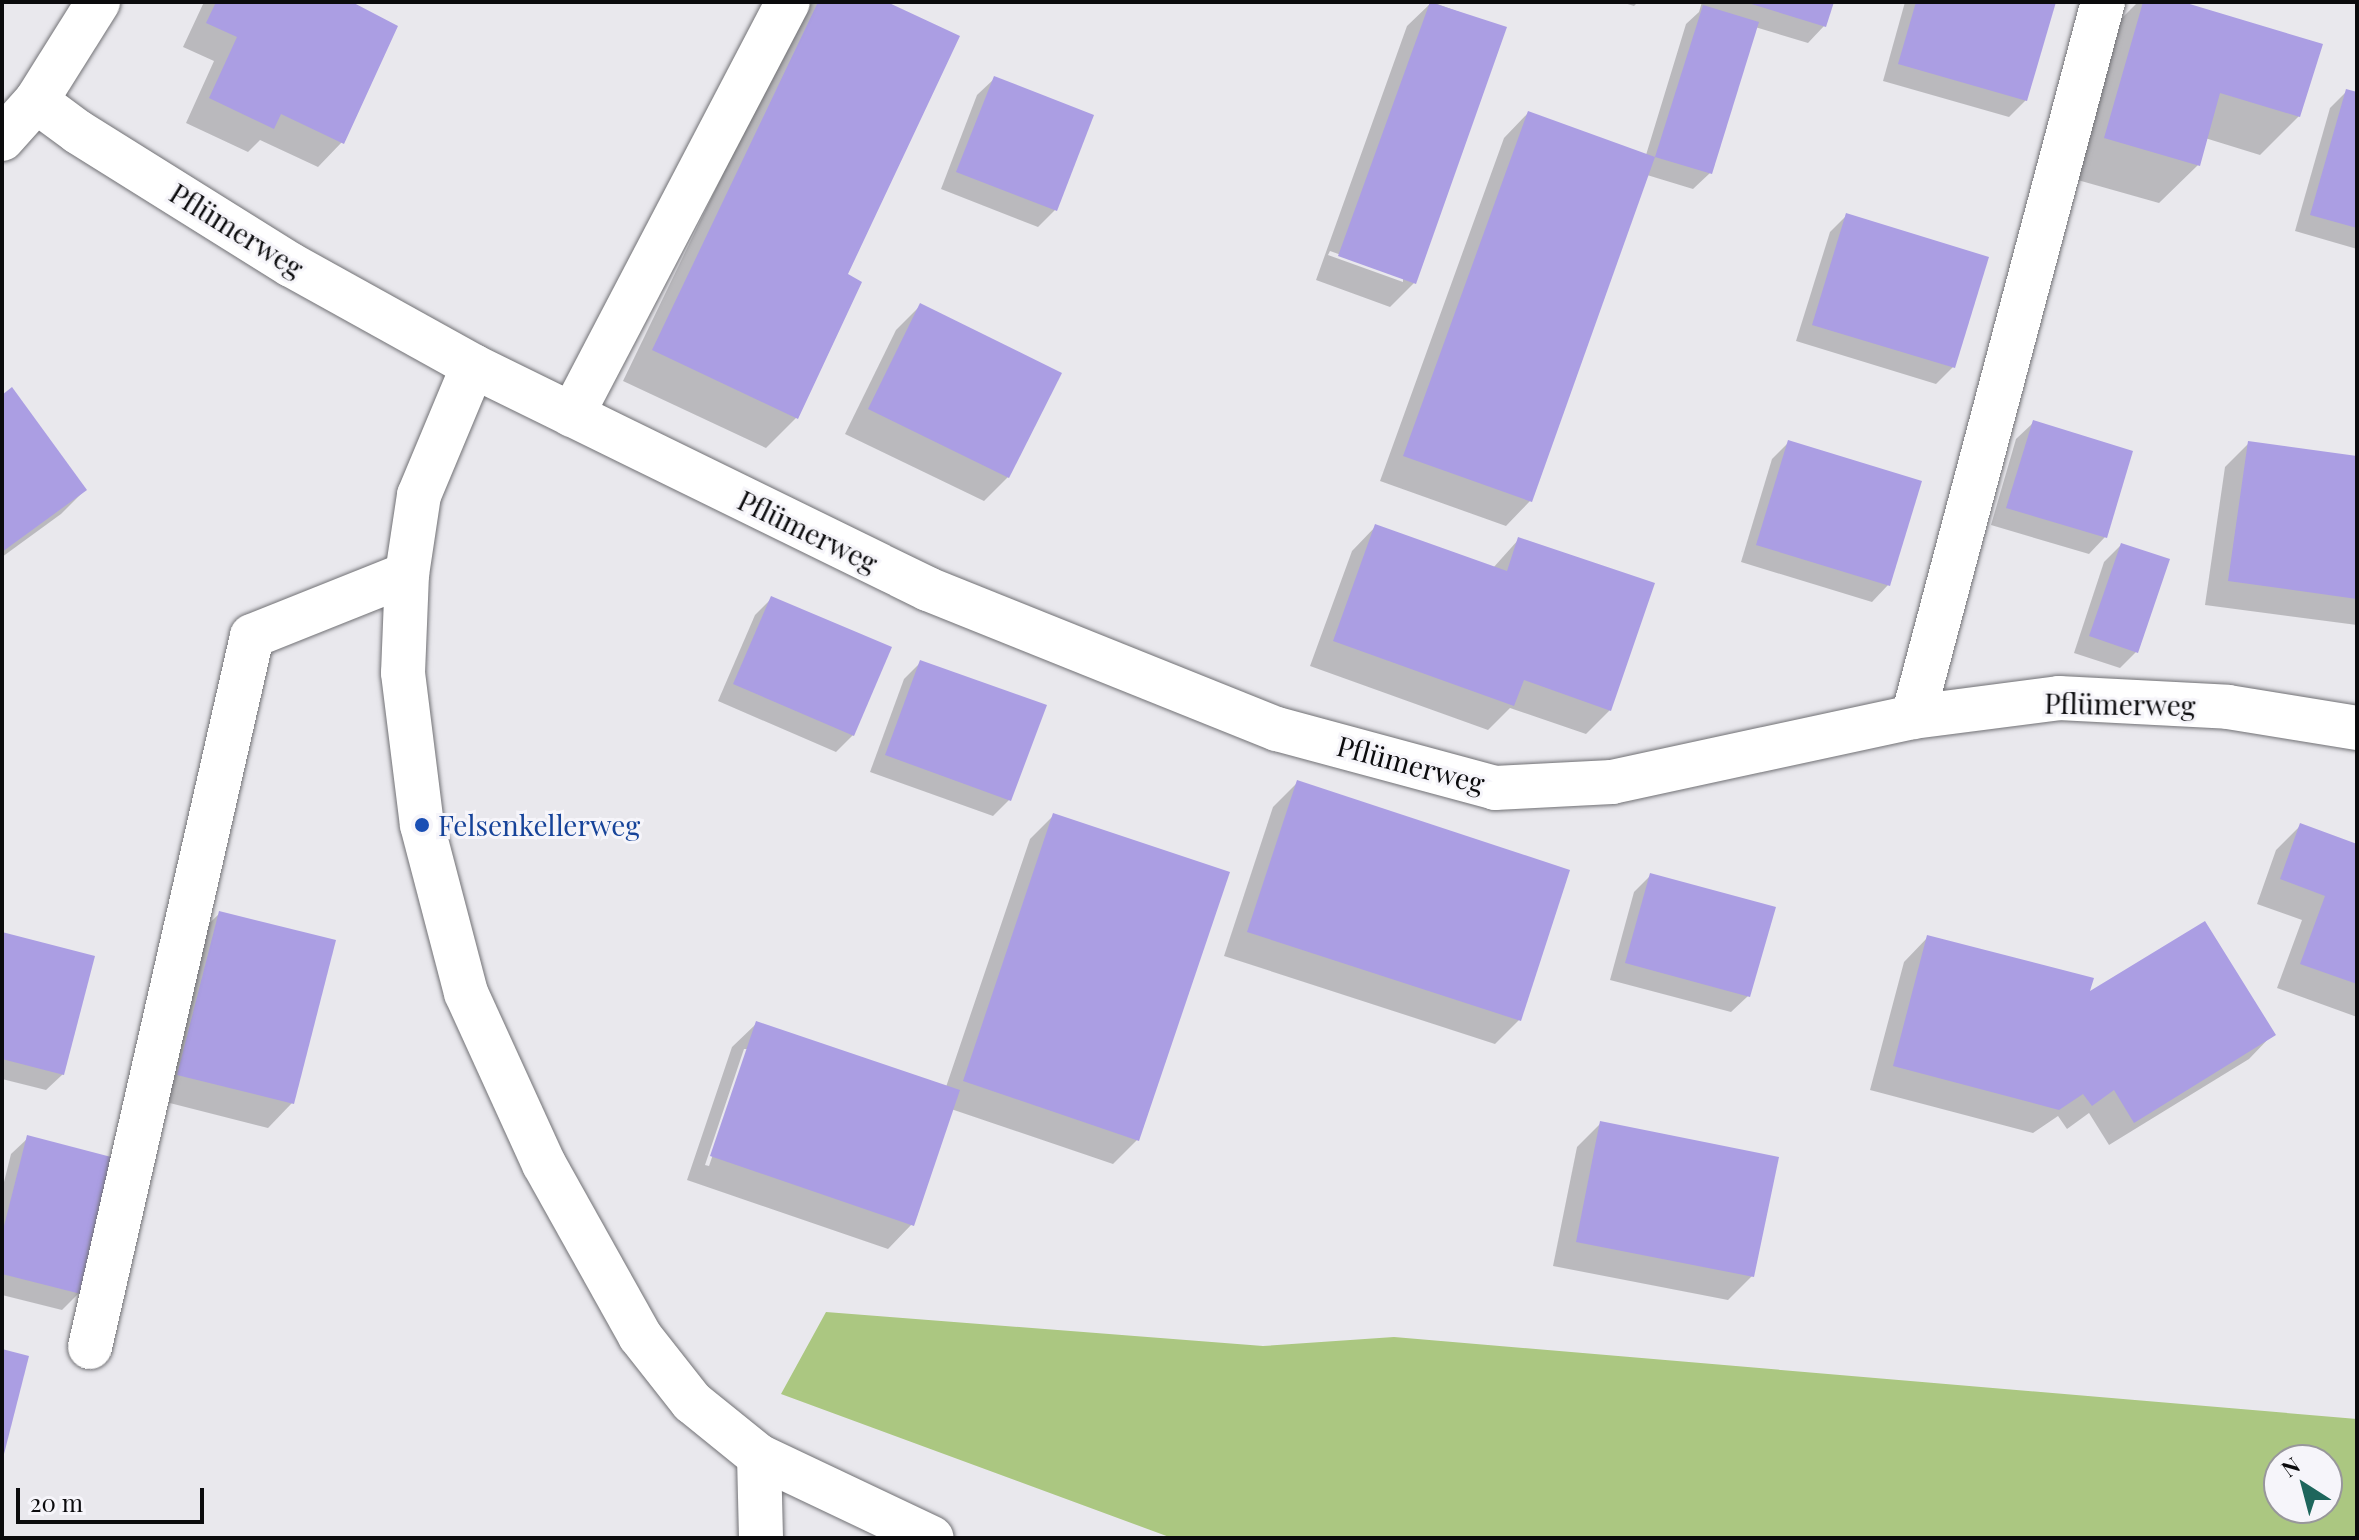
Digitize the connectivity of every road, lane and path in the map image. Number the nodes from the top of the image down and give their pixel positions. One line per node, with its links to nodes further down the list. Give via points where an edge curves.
1 (98, 2): 4 (street)
2 (788, 2): 7 (street)
3 (2103, 2): 9 (street)
4 (36, 101): 5 (street); 6 (street, Pflümerweg, via 291,265)
5 (2, 139)
6 (473, 366): 7 (street, Pflümerweg); 8 (street, via 419,495)
7 (572, 415): 9 (street, Pflümerweg, via 928,589 1277,729 1495,788 1612,782)
8 (407, 574): 11 (street, via 252,636); 12 (street, via 403,673 422,825 466,993 544,1164 640,1336 692,1402)
9 (1913, 717): 10 (street, Pflümerweg, via 2059,698 2228,707)
10 (2357, 728)
11 (90, 1347)
12 (759, 1456): 13 (street); 14 (street)
13 (761, 1538)
14 (932, 1538)

